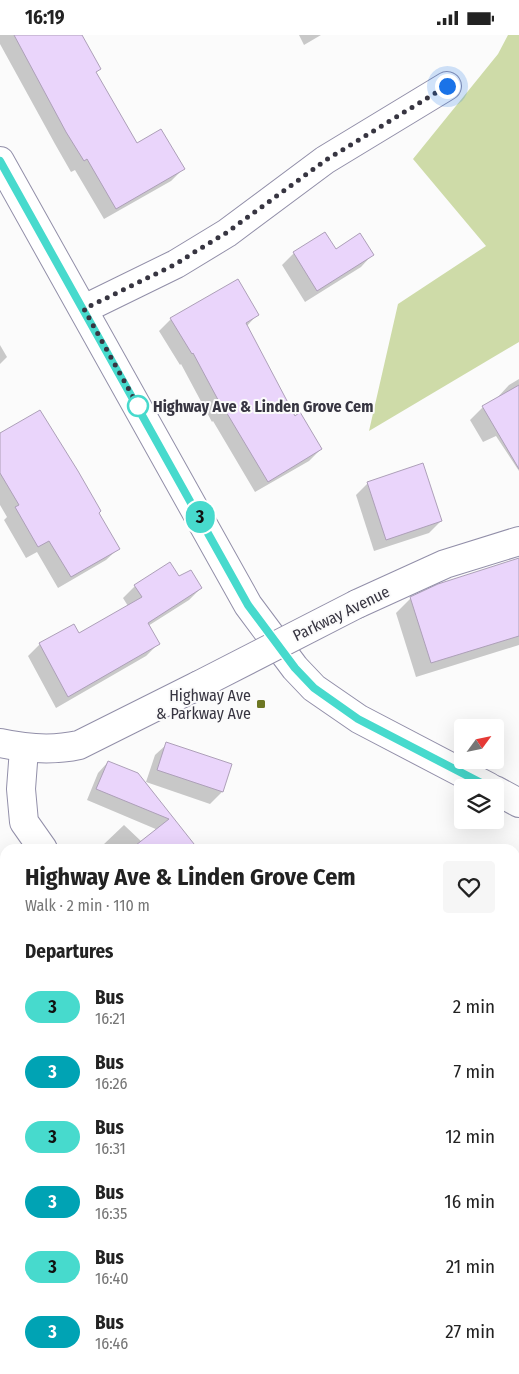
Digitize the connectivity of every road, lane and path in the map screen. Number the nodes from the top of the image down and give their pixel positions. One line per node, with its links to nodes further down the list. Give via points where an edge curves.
1 (447, 86): 3 (street, via 326,160 226,233 176,264)
2 (0, 161): 3 (street)
3 (84, 309): 6 (street, via 248,605 295,668 314,688 358,719)
4 (519, 541): 5 (street, Parkway Avenue, bridge, via 445,565 357,604 78,745 61,749)
5 (12, 746): 9 (street, via 24,822)
6 (474, 779)
7 (504, 795): 8 (street)
8 (519, 803)
9 (39, 844)

